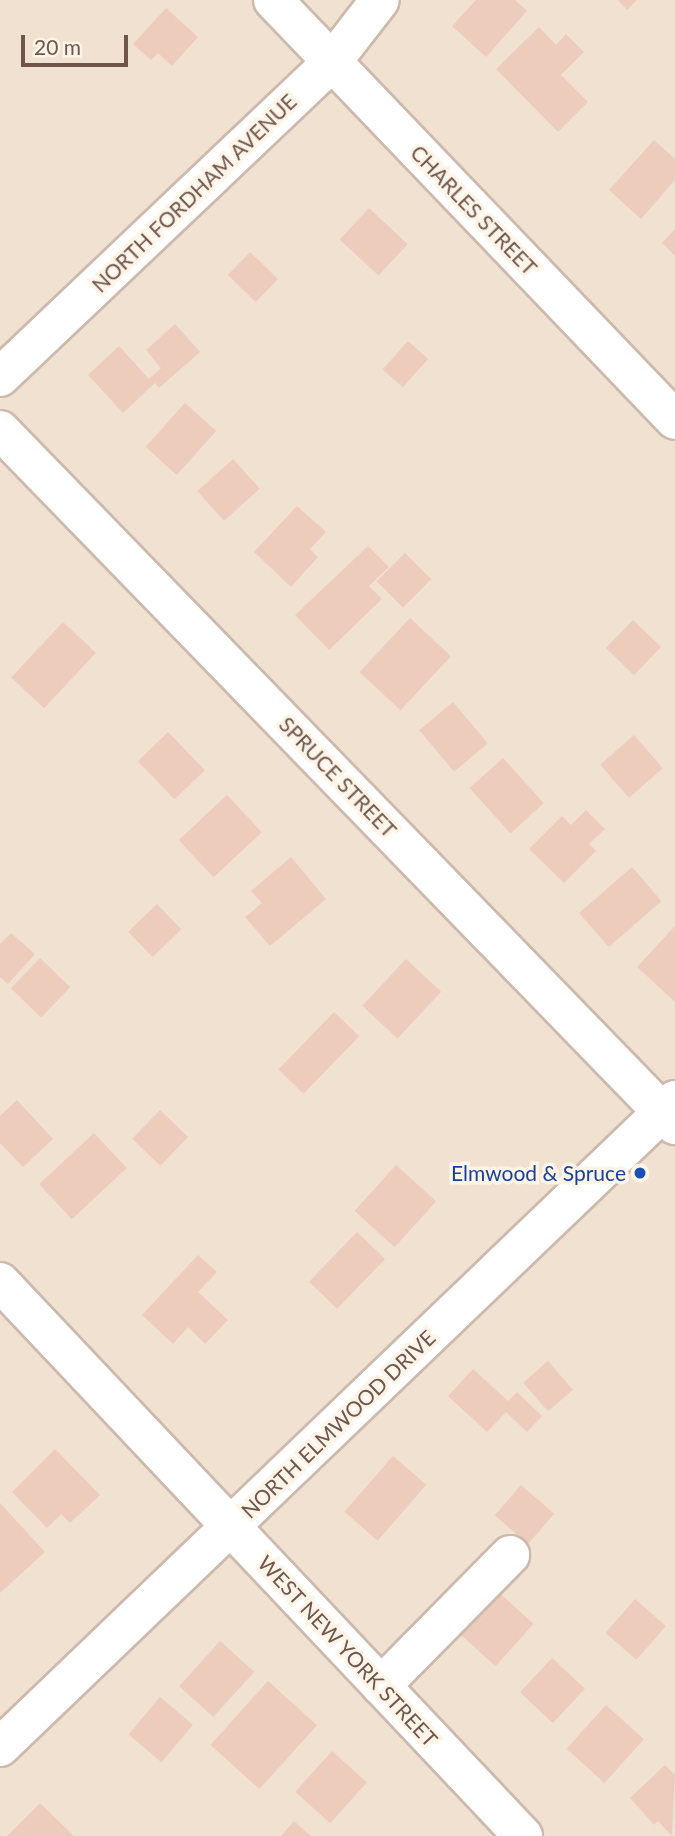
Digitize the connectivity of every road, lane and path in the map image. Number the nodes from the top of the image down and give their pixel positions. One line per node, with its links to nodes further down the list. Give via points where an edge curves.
1 (273, 0): 3 (street, CHARLES STREET)
2 (380, 0): 3 (street, NORTH FORDHAM AVENUE)
3 (332, 62): 4 (street, NORTH FORDHAM AVENUE); 5 (street, CHARLES STREET)
4 (0, 377)
5 (674, 418)
6 (0, 430): 7 (street, SPRUCE STREET)
7 (671, 1112): 9 (street, NORTH ELMWOOD DRIVE)
8 (0, 1282): 9 (street, WEST NEW YORK STREET)
9 (231, 1527): 11 (street, WEST NEW YORK STREET); 12 (street, NORTH ELMWOOD DRIVE)
10 (510, 1555): 11 (street)
11 (381, 1686): 13 (street, WEST NEW YORK STREET)
12 (0, 1747)
13 (523, 1836)

